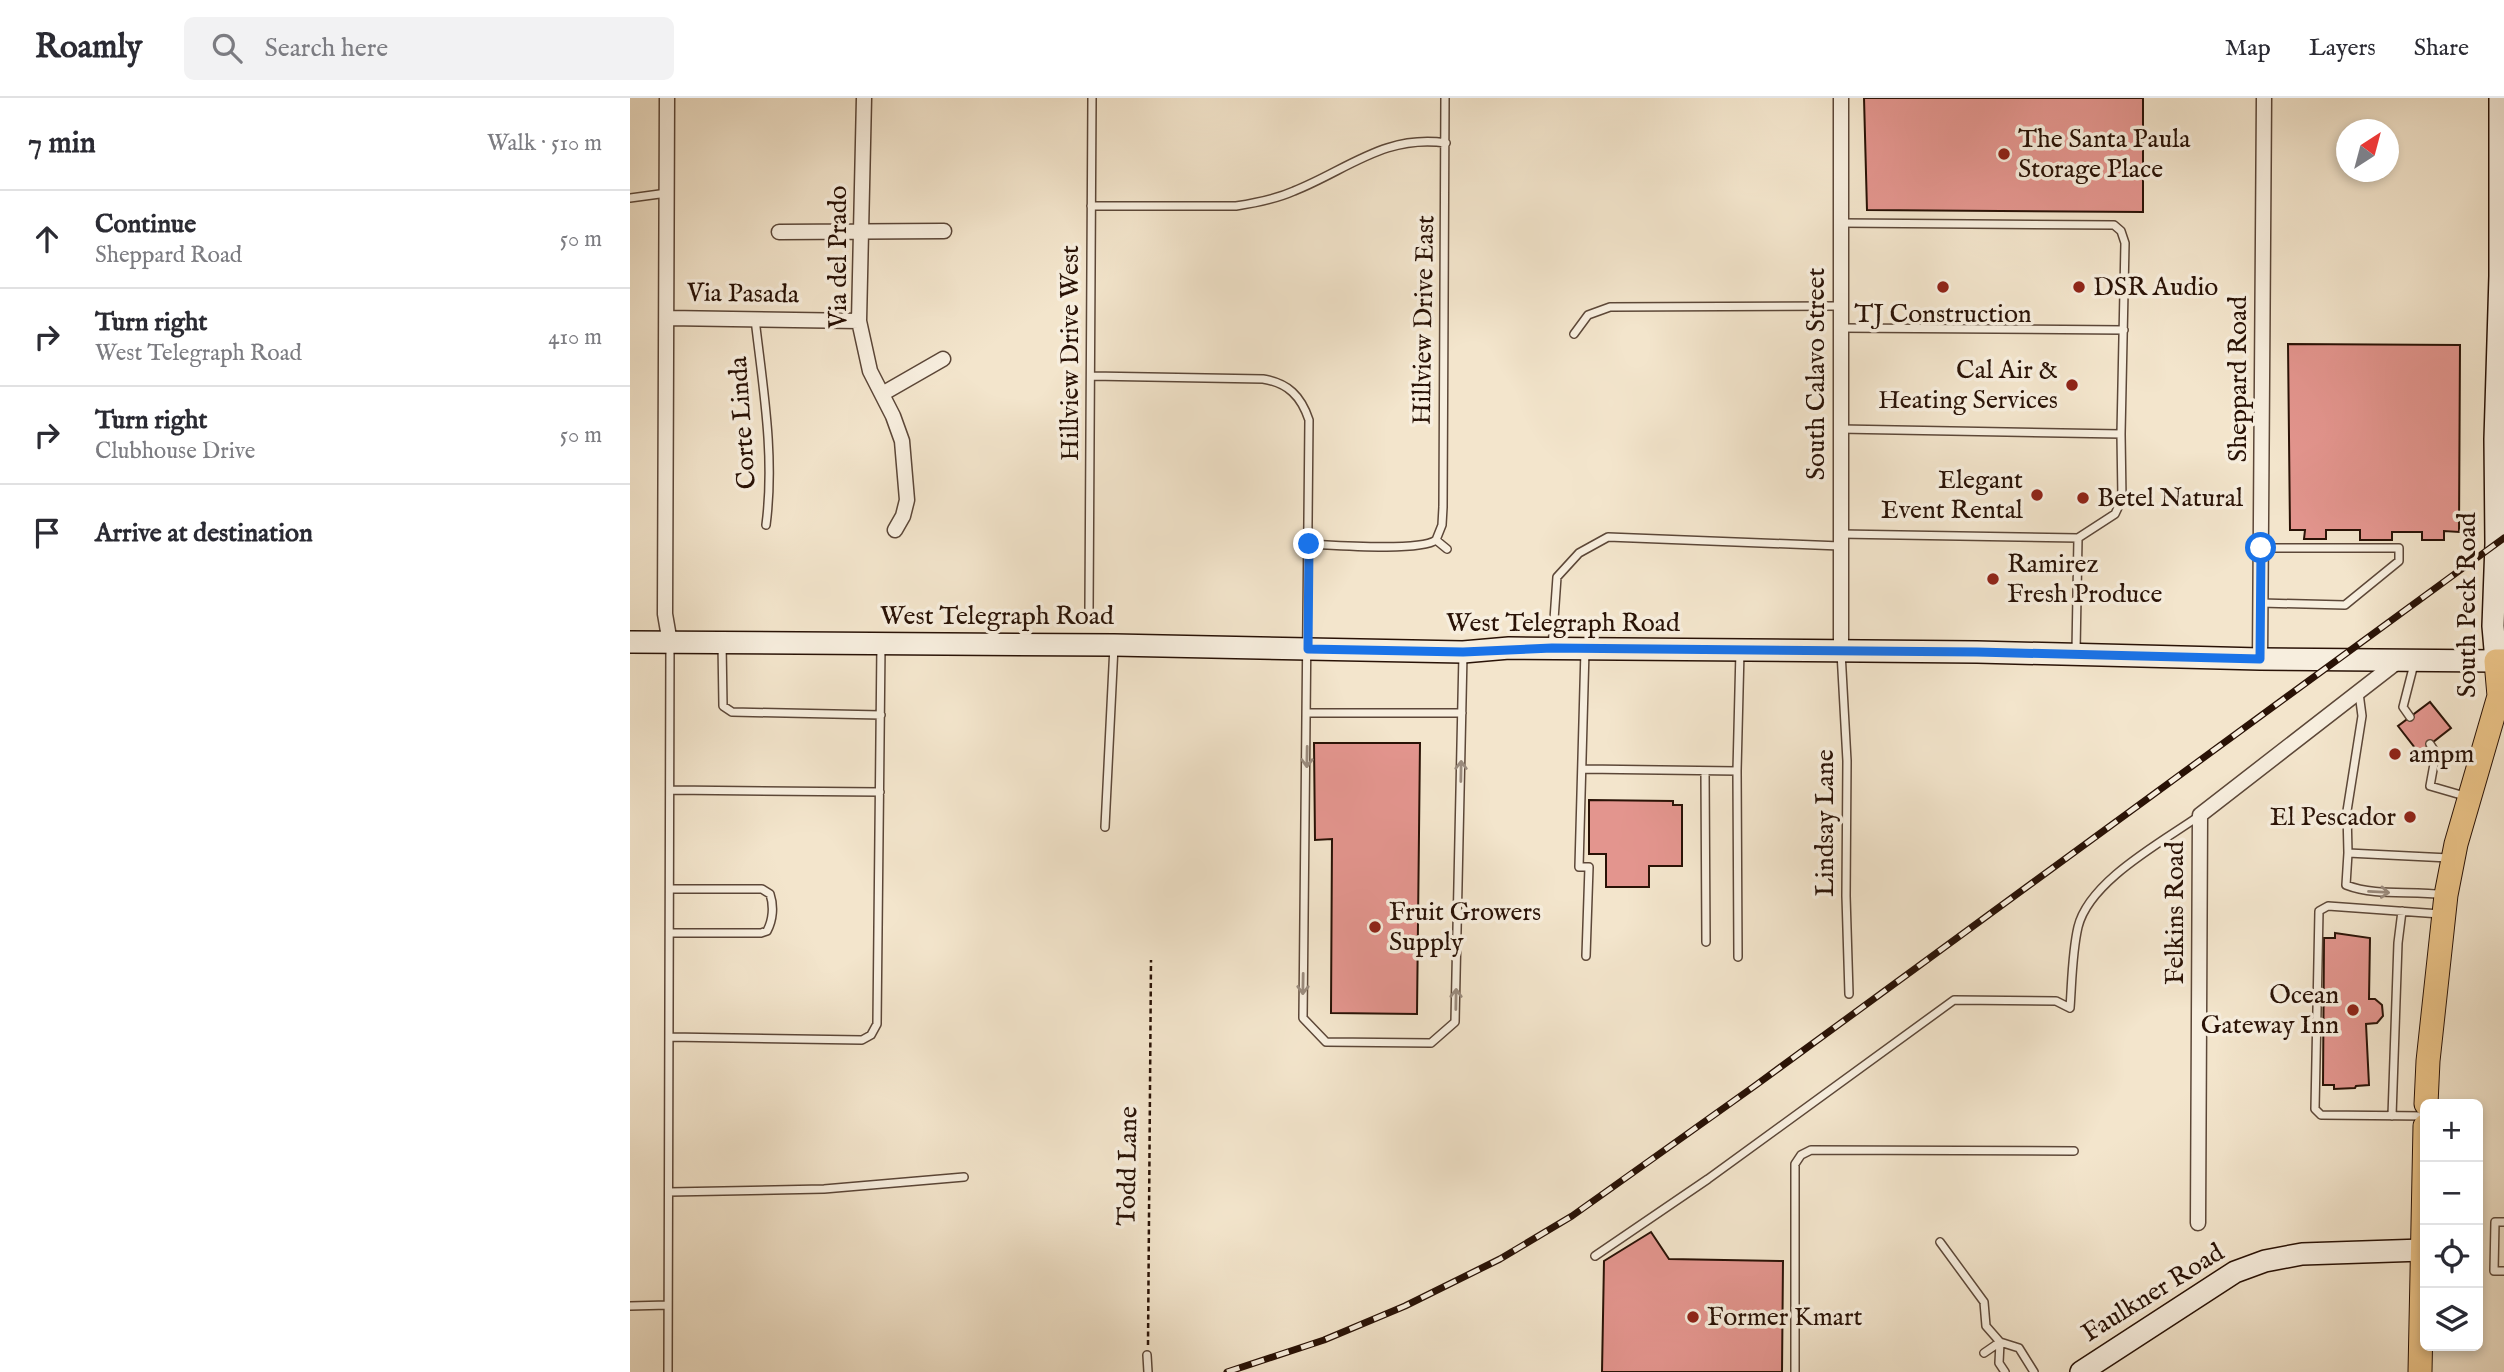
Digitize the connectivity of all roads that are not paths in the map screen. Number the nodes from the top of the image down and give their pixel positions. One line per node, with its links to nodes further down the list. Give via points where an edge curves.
1 (667, 98): 9 (street)
2 (864, 98): 13 (street, Via del Prado)
3 (1092, 98): 11 (lane, Hillview Drive West)
4 (1445, 98): 8 (lane, Hillview Drive East)
5 (1842, 98): 12 (street, South Calavo Street)
6 (2264, 98): 38 (street, Sheppard Road)
7 (2501, 112): 16 (main road, South Peck Road)
8 (1446, 143): 11 (lane, via 1388,146 1294,191 1252,204); 35 (lane, Hillview Drive East, via 1443,507)
9 (667, 193): 10 (lane); 18 (street)
10 (630, 198)
11 (1091, 206): 25 (lane, Hillview Drive West)
12 (1841, 223): 17 (street, South Calavo Street); 22 (lane, via 2114,225 2125,243)
13 (862, 230): 14 (street); 15 (street); 20 (street, Via del Prado)
14 (779, 232)
15 (944, 232)
16 (2502, 276): 29 (main road, South Peck Road)
17 (1841, 306): 21 (street, South Calavo Street); 23 (lane, via 1610,307 1588,315)
18 (668, 318): 19 (street, Via Pasada); 44 (street, via 665,614)
19 (755, 318): 20 (street, Via Pasada); 31 (lane, Corte Linda, via 770,447)
20 (859, 321): 26 (street, Via del Prado, via 870,371)
21 (1841, 328): 22 (lane); 27 (street, South Calavo Street)
22 (2124, 330): 28 (lane)
23 (1574, 334)
24 (943, 359): 26 (street)
25 (1091, 376): 37 (lane, via 1264,379 1293,391 1309,420); 42 (lane, Hillview Drive West)
26 (882, 394): 32 (street, Via del Prado, via 902,442 906,472 907,500)
27 (1840, 429): 28 (lane); 36 (street, South Calavo Street)
28 (2121, 434): 34 (lane, via 2122,499 2115,514)
29 (2499, 438): 30 (main road, South Peck Road)
30 (2499, 480): 33 (main road, South Peck Road)
31 (766, 525)
32 (895, 530)
33 (2500, 537): 40 (main road, South Peck Road)
34 (2078, 538): 36 (lane); 54 (lane)
35 (1436, 540): 37 (lane, via 1424,546); 39 (lane)
36 (1840, 540): 48 (lane, via 1608,537 1579,553 1557,577); 52 (street, South Calavo Street)
37 (1309, 544): 49 (lane)
38 (2261, 548): 41 (street, Sheppard Road); 41 (lane, via 2399,548 2399,561 2345,605)
39 (1447, 549)
40 (2500, 575): 57 (main road, South Peck Road, via 2493,626)
41 (2261, 603): 55 (street, Sheppard Road)
42 (1089, 609)
43 (630, 642): 44 (main road, West Telegraph Road)
44 (670, 643): 45 (main road, West Telegraph Road); 67 (lane)
45 (722, 643): 46 (main road, West Telegraph Road); 61 (lane, via 723,706 732,712)
46 (881, 643): 47 (main road, West Telegraph Road); 61 (lane)
47 (1114, 645): 49 (main road, West Telegraph Road); 71 (lane)
48 (1552, 648): 50 (main road, West Telegraph Road); 53 (main road, West Telegraph Road)
49 (1308, 649): 53 (main road, West Telegraph Road); 59 (lane)
50 (1585, 649): 51 (main road, West Telegraph Road); 64 (lane)
51 (1740, 650): 52 (main road, West Telegraph Road); 66 (lane)
52 (1841, 651): 54 (main road, West Telegraph Road); 81 (lane, Lindsay Lane)
53 (1463, 652): 60 (lane)
54 (2076, 655): 55 (main road, West Telegraph Road)
55 (2260, 659): 56 (main road, West Telegraph Road)
56 (2408, 660): 57 (main road, West Telegraph Road); 58 (street, Felkins Road); 62 (lane, via 2403,707)
57 (2500, 661): 69 (main road, South Peck Road, via 2499,695)
58 (2359, 693): 70 (street, Felkins Road); 72 (lane, via 2362,716 2347,811)
59 (1308, 713): 60 (lane); 60 (lane, one-way to 60, via 1303,1018 1326,1042 1431,1043 1455,1022)
60 (1462, 713)
61 (881, 715): 68 (lane)
62 (2410, 717)
63 (2430, 744): 69 (lane, via 2436,753 2430,786)
64 (1583, 769): 65 (lane); 79 (lane, via 1579,867 1589,867)
65 (1705, 771): 66 (lane); 78 (lane)
66 (1737, 771): 80 (lane)
67 (670, 790): 68 (lane); 74 (lane)
68 (880, 792): 82 (lane, via 877,1024 871,1034 862,1040)
69 (2471, 797): 73 (main road, South Peck Road)
70 (2200, 815): 91 (street, Felkins Road); 95 (lane, via 2111,878 2086,908 2078,926 2070,1008 2056,1001 1954,1000)
71 (1105, 827)
72 (2348, 853): 73 (lane); 75 (lane, one-way to 75, via 2346,886 2424,892)
73 (2453, 858): 75 (main road, South Peck Road)
74 (670, 888): 77 (lane); 77 (lane, via 762,890 770,894 772,902 771,923 761,933)
75 (2445, 905): 76 (lane); 83 (main road, South Peck Road)
76 (2402, 911): 84 (lane); 84 (lane, via 2328,906 2319,911 2315,1109 2321,1115)
77 (670, 933): 82 (lane)
78 (1706, 942)
79 (1586, 956)
80 (1738, 957)
81 (1849, 994)
82 (669, 1037): 89 (lane)
83 (2426, 1099)
84 (2392, 1116): 85 (lane)
85 (2420, 1116)
86 (2074, 1151): 105 (lane, via 1811,1150 1801,1155 1795,1164)
87 (2424, 1162): 92 (main road)
88 (964, 1177): 89 (lane, via 824,1189)
89 (669, 1192): 98 (lane)
90 (2504, 1222): 96 (lane, via 2495,1222 2494,1271)
91 (2198, 1223)
92 (2423, 1225)
93 (1940, 1242): 100 (lane, via 1984,1302 1986,1326)
94 (2420, 1250): 108 (main road, Faulkner Road, via 2302,1254 2245,1268)
95 (1595, 1256)
96 (2504, 1271)
97 (2422, 1288): 109 (main road)
98 (668, 1304): 99 (lane); 103 (lane)
99 (630, 1306)
100 (2000, 1342): 101 (lane); 106 (lane, via 1999,1363); 107 (lane, via 2019,1348)
101 (1984, 1353)
102 (1147, 1355): 104 (lane)
103 (668, 1372)
104 (1148, 1372)
105 (1795, 1372)
106 (2005, 1372)
107 (2034, 1372)
108 (2081, 1372)
109 (2420, 1372)

